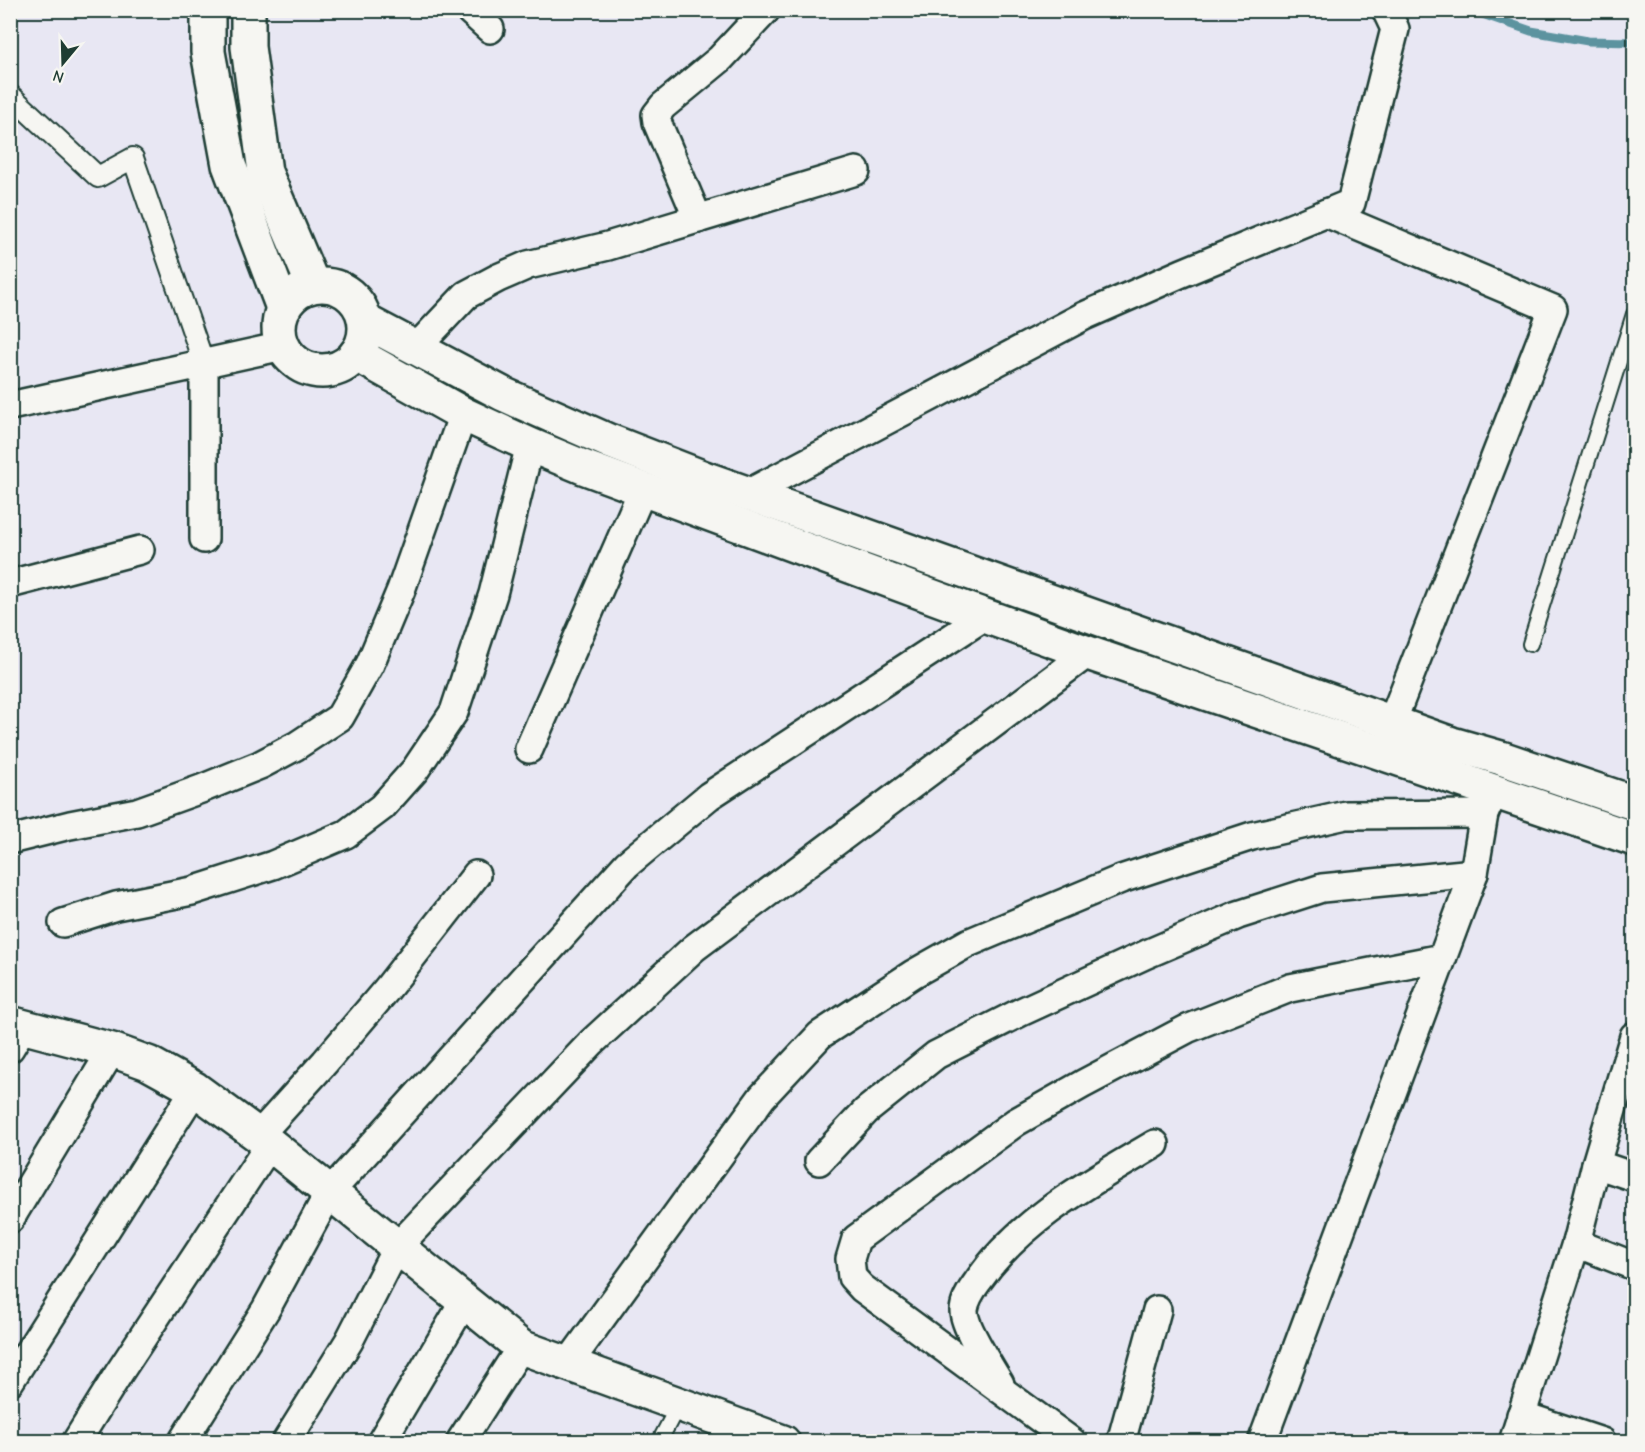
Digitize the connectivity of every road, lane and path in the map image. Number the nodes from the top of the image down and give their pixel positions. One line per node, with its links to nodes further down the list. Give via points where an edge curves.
1 (208, 10): 12 (main road, via 208,52 229,165)
2 (248, 10): 11 (main road, via 248,47 265,172)
3 (469, 10): 6 (street)
4 (766, 10): 10 (street, via 720,59 656,115)
5 (1386, 10): 9 (street, via 1395,28 1351,202)
6 (490, 29)
7 (10, 95): 18 (street, via 98,177 134,158)
8 (856, 171): 10 (street)
9 (1326, 213): 23 (street, via 1084,316); 30 (street, via 1553,309)
10 (698, 219): 16 (street, via 528,265 498,278 466,295)
11 (313, 285): 12 (main road, via 295,293); 14 (main road, via 331,285 347,292 359,305)
12 (283, 308): 15 (main road, via 279,327)
13 (1635, 314): 28 (lane)
14 (365, 321): 16 (main road); 17 (main road, via 365,333)
15 (283, 346): 17 (main road, via 294,360 309,369 343,365); 18 (street)
16 (416, 348): 23 (main road, via 503,394 609,441)
17 (356, 354): 20 (main road)
18 (204, 364): 19 (street); 24 (street)
19 (10, 406)
20 (463, 414): 21 (main road); 35 (street, via 370,664 340,717 260,765 201,789 137,812)
21 (530, 445): 22 (main road); 38 (street, via 493,594 454,712 415,770 382,807 346,834 273,865 192,891 116,906)
22 (643, 489): 27 (main road); 31 (street)
23 (747, 494): 30 (main road)
24 (204, 539)
25 (140, 550): 26 (street)
26 (10, 584)
27 (985, 616): 29 (main road); 50 (street, via 709,796 627,864)
28 (1530, 644)
29 (1088, 653): 32 (main road); 53 (street, via 694,948 592,1041)
30 (1392, 722): 33 (main road)
31 (529, 749)
32 (1489, 802): 34 (main road); 36 (street); 58 (street, via 1346,815 1252,836 1121,879 968,943 913,974 820,1035 762,1097)
33 (1635, 803)
34 (1635, 838)
35 (10, 840)
36 (1474, 873): 39 (street); 47 (street, via 1322,888 1238,915 1147,954 936,1055 866,1111)
37 (476, 875): 45 (street)
38 (63, 923)
39 (1442, 958): 60 (street, via 1290,988 1187,1029 1016,1122 856,1239 850,1259 852,1277 862,1288); 72 (street)
40 (15, 1032): 42 (main road)
41 (1635, 1036): 43 (street)
42 (112, 1050): 44 (main road, via 148,1063); 51 (street)
43 (1629, 1076): 48 (street)
44 (195, 1089): 45 (main road); 59 (street)
45 (264, 1140): 50 (main road); 63 (street)
46 (1155, 1144): 60 (street, via 1067,1197 1023,1232 992,1262 971,1292 964,1310 966,1323)
47 (819, 1161)
48 (1596, 1164): 49 (street); 52 (street)
49 (1635, 1178)
50 (329, 1193): 53 (main road); 64 (street, via 266,1309)
51 (10, 1220)
52 (1576, 1243): 54 (street); 62 (street)
53 (397, 1247): 55 (main road); 65 (street, via 349,1341)
54 (1635, 1266)
55 (464, 1302): 57 (main road); 66 (street)
56 (1157, 1310): 71 (street)
57 (521, 1347): 58 (main road); 67 (street)
58 (568, 1364): 61 (main road)
59 (10, 1381)
60 (1004, 1392): 70 (street)
61 (679, 1404): 68 (lane); 69 (main road)
62 (1521, 1415): 73 (street); 74 (street)
63 (76, 1442)
64 (182, 1442)
65 (286, 1442)
66 (381, 1442)
67 (460, 1442)
68 (659, 1442)
69 (783, 1442)
70 (1072, 1442)
71 (1121, 1442)
72 (1262, 1442)
73 (1513, 1442)
74 (1602, 1442)

